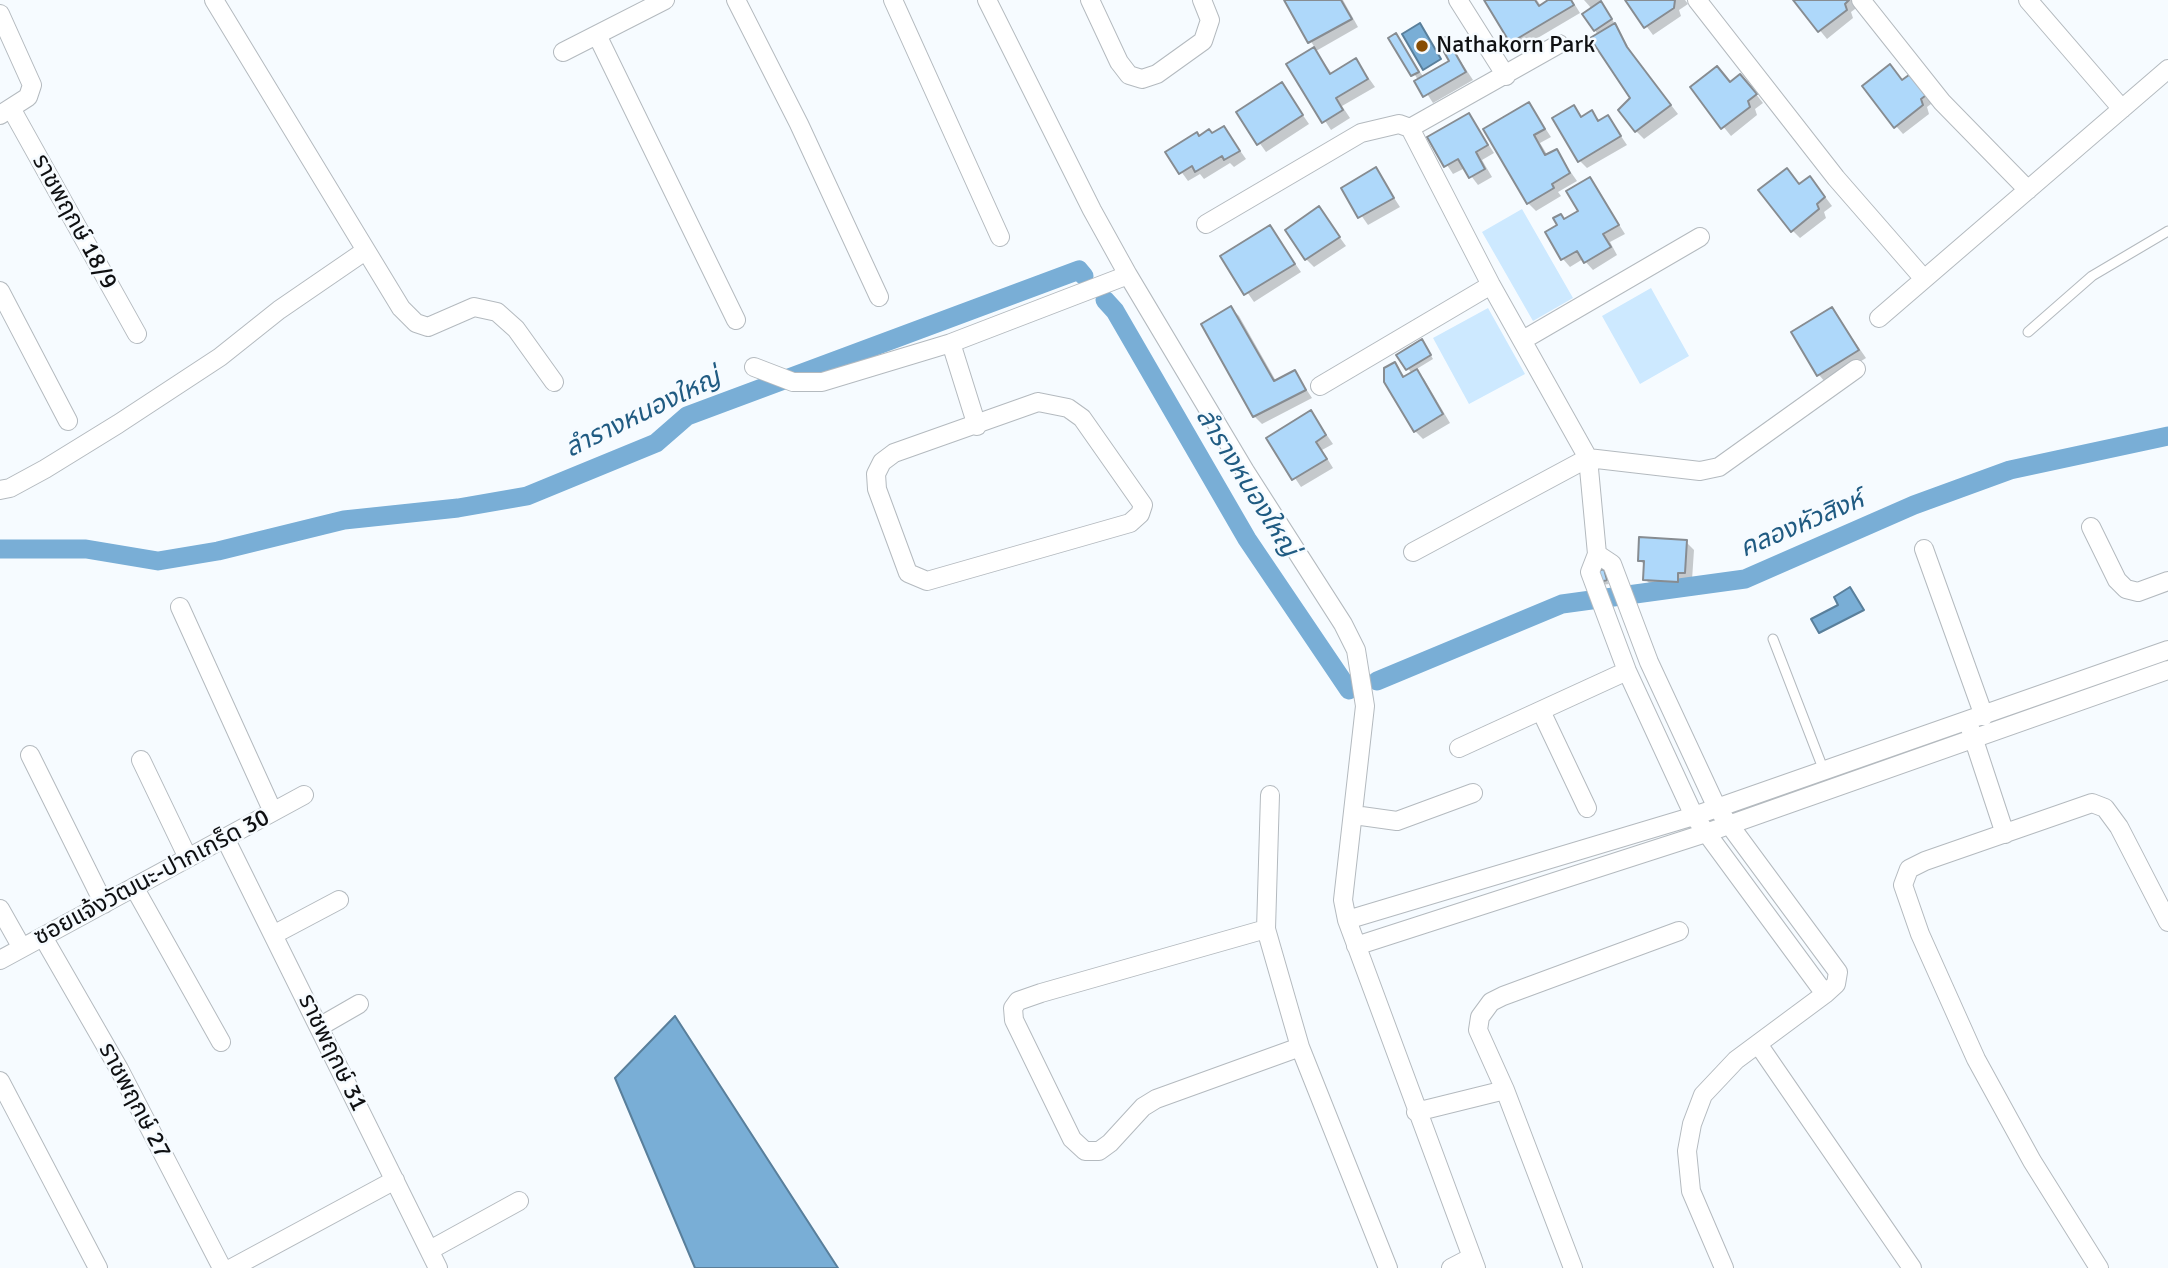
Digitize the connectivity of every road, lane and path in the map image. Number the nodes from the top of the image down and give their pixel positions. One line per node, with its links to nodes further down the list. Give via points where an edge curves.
1 (214, 0): 26 (street)
2 (665, 0): 13 (street)
3 (736, 0): 31 (street)
4 (893, 0): 24 (street)
5 (987, 0): 27 (street)
6 (1090, 0): 7 (street, via 1119,62 1129,75 1142,79 1157,74 1203,41 1210,20)
7 (1202, 0)
8 (1458, 0): 17 (street)
9 (1698, 0): 28 (street, via 1836,178)
10 (1861, 0): 21 (street, via 1942,102)
11 (2028, 0): 18 (street)
12 (0, 14): 19 (street, via 32,85 28,97)
13 (597, 35): 15 (street); 33 (street)
14 (1559, 44): 17 (street)
15 (563, 52)
16 (2168, 69): 18 (street)
17 (1506, 76): 20 (street)
18 (2122, 109): 21 (street)
19 (6, 113): 35 (street, ราชพฤกษ์ 18/9)
20 (1410, 128): 22 (street, via 1399,124 1361,133); 29 (street)
21 (2028, 190): 28 (street)
22 (1206, 224)
23 (2168, 232): 34 (lane, via 2092,276)
24 (1000, 237)
25 (1700, 237): 36 (street)
26 (365, 251): 40 (street, via 401,308 416,323 428,327 474,307 497,312 516,329); 45 (street, via 220,357 118,424 46,469)
27 (1128, 275): 37 (street); 68 (street, via 1356,650 1365,706)
28 (1924, 279): 32 (street)
29 (1491, 285): 36 (street); 41 (street)
30 (0, 291): 42 (street)
31 (879, 298)
32 (1879, 318)
33 (736, 320)
34 (2028, 332)
35 (136, 334)
36 (1523, 340): 44 (street)
37 (951, 343): 39 (street, via 822,382 793,382); 43 (street)
38 (1856, 369): 44 (street, via 1720,467 1690,470)
39 (761, 371)
40 (554, 382)
41 (1320, 386)
42 (68, 421)
43 (977, 426): 43 (street, via 894,453 876,474 877,489 908,573 927,581 1130,523 1140,514 1143,505 1135,492 1082,418 1068,408 1038,402)
44 (1588, 458): 48 (street); 49 (street)
45 (0, 490)
46 (2091, 527): 50 (street, via 2126,589 2138,592)
47 (1924, 549): 57 (street)
48 (1413, 552)
49 (1597, 554): 55 (street, via 1590,572); 66 (street, via 1612,564 1648,662)
50 (2168, 581)
51 (180, 607): 67 (street)
52 (1773, 639): 61 (lane)
53 (2168, 650): 57 (street)
54 (2168, 670): 57 (street)
55 (1627, 671): 56 (street); 69 (street)
56 (1541, 711): 58 (street); 65 (street)
57 (1975, 725): 61 (street); 70 (street); 72 (street)
58 (1460, 748)
59 (30, 755): 77 (street)
60 (141, 760): 74 (street)
61 (1824, 771): 66 (street)
62 (1473, 793): 68 (street, via 1397,821)
63 (1270, 795): 81 (street)
64 (304, 796): 67 (street, ซอยแจ้งวัฒนะ-ปากเกร็ด 30)
65 (1587, 808)
66 (1717, 808): 69 (street); 70 (street)
67 (273, 812): 73 (street, ซอยแจ้งวัฒนะ-ปากเกร็ด 30)
68 (1354, 815): 79 (street, via 1343,900)
69 (1694, 816): 71 (street); 79 (street)
70 (1727, 825): 71 (street); 88 (street, via 1833,962 1838,979)
71 (1706, 833): 85 (street); 88 (street)
72 (2005, 834): 80 (street, via 2092,803 2105,808); 110 (street, via 1909,869 1903,885 1976,1059)
73 (225, 838): 74 (street, ซอยแจ้งวัฒนะ-ปากเกร็ด 30); 83 (street, ราชพฤกษ์ 31)
74 (188, 858): 75 (street, ซอยแจ้งวัฒนะ-ปากเกร็ด 30)
75 (134, 887): 77 (street, ซอยแจ้งวัฒนะ-ปากเกร็ด 30); 91 (street)
76 (339, 900): 83 (street)
77 (104, 904): 84 (street, ซอยแจ้งวัฒนะ-ปากเกร็ด 30)
78 (0, 909): 86 (street)
79 (1347, 920): 85 (street)
80 (2168, 922)
81 (1266, 929): 93 (street); 93 (street, via 1018,1001 1014,1020 1072,1139 1085,1151 1099,1151 1110,1143 1156,1099)
82 (1679, 931): 95 (street, via 1491,1002 1480,1017 1478,1030)
83 (273, 934): 90 (street, ราชพฤกษ์ 31)
84 (43, 937): 86 (street, ซอยแจ้งวัฒนะ-ปากเกร็ด 30); 102 (street, ราชพฤกษ์ 27, via 119,1069)
85 (1356, 946): 96 (street)
86 (22, 948): 87 (street, ซอยแจ้งวัฒนะ-ปากเกร็ด 30)
87 (0, 960)
88 (1825, 994): 92 (street)
89 (359, 1004): 90 (street)
90 (319, 1027): 97 (street, ราชพฤกษ์ 31)
91 (221, 1042)
92 (1758, 1044): 108 (street, via 1703,1096 1687,1152 1691,1191); 109 (street)
93 (1300, 1047): 105 (street)
94 (0, 1081): 101 (street)
95 (1505, 1090): 96 (street); 107 (street)
96 (1416, 1112): 100 (street)
97 (395, 1180): 99 (street, ราชพฤกษ์ 31); 103 (street)
98 (519, 1201): 99 (street)
99 (430, 1250): 104 (street, ราชพฤกษ์ 31)
100 (1474, 1262): 106 (street)
101 (98, 1268)
102 (222, 1268)
103 (232, 1268)
104 (439, 1268)
105 (1388, 1268)
106 (1451, 1268)
107 (1573, 1268)
108 (1724, 1268)
109 (1912, 1268)
110 (2099, 1268)

